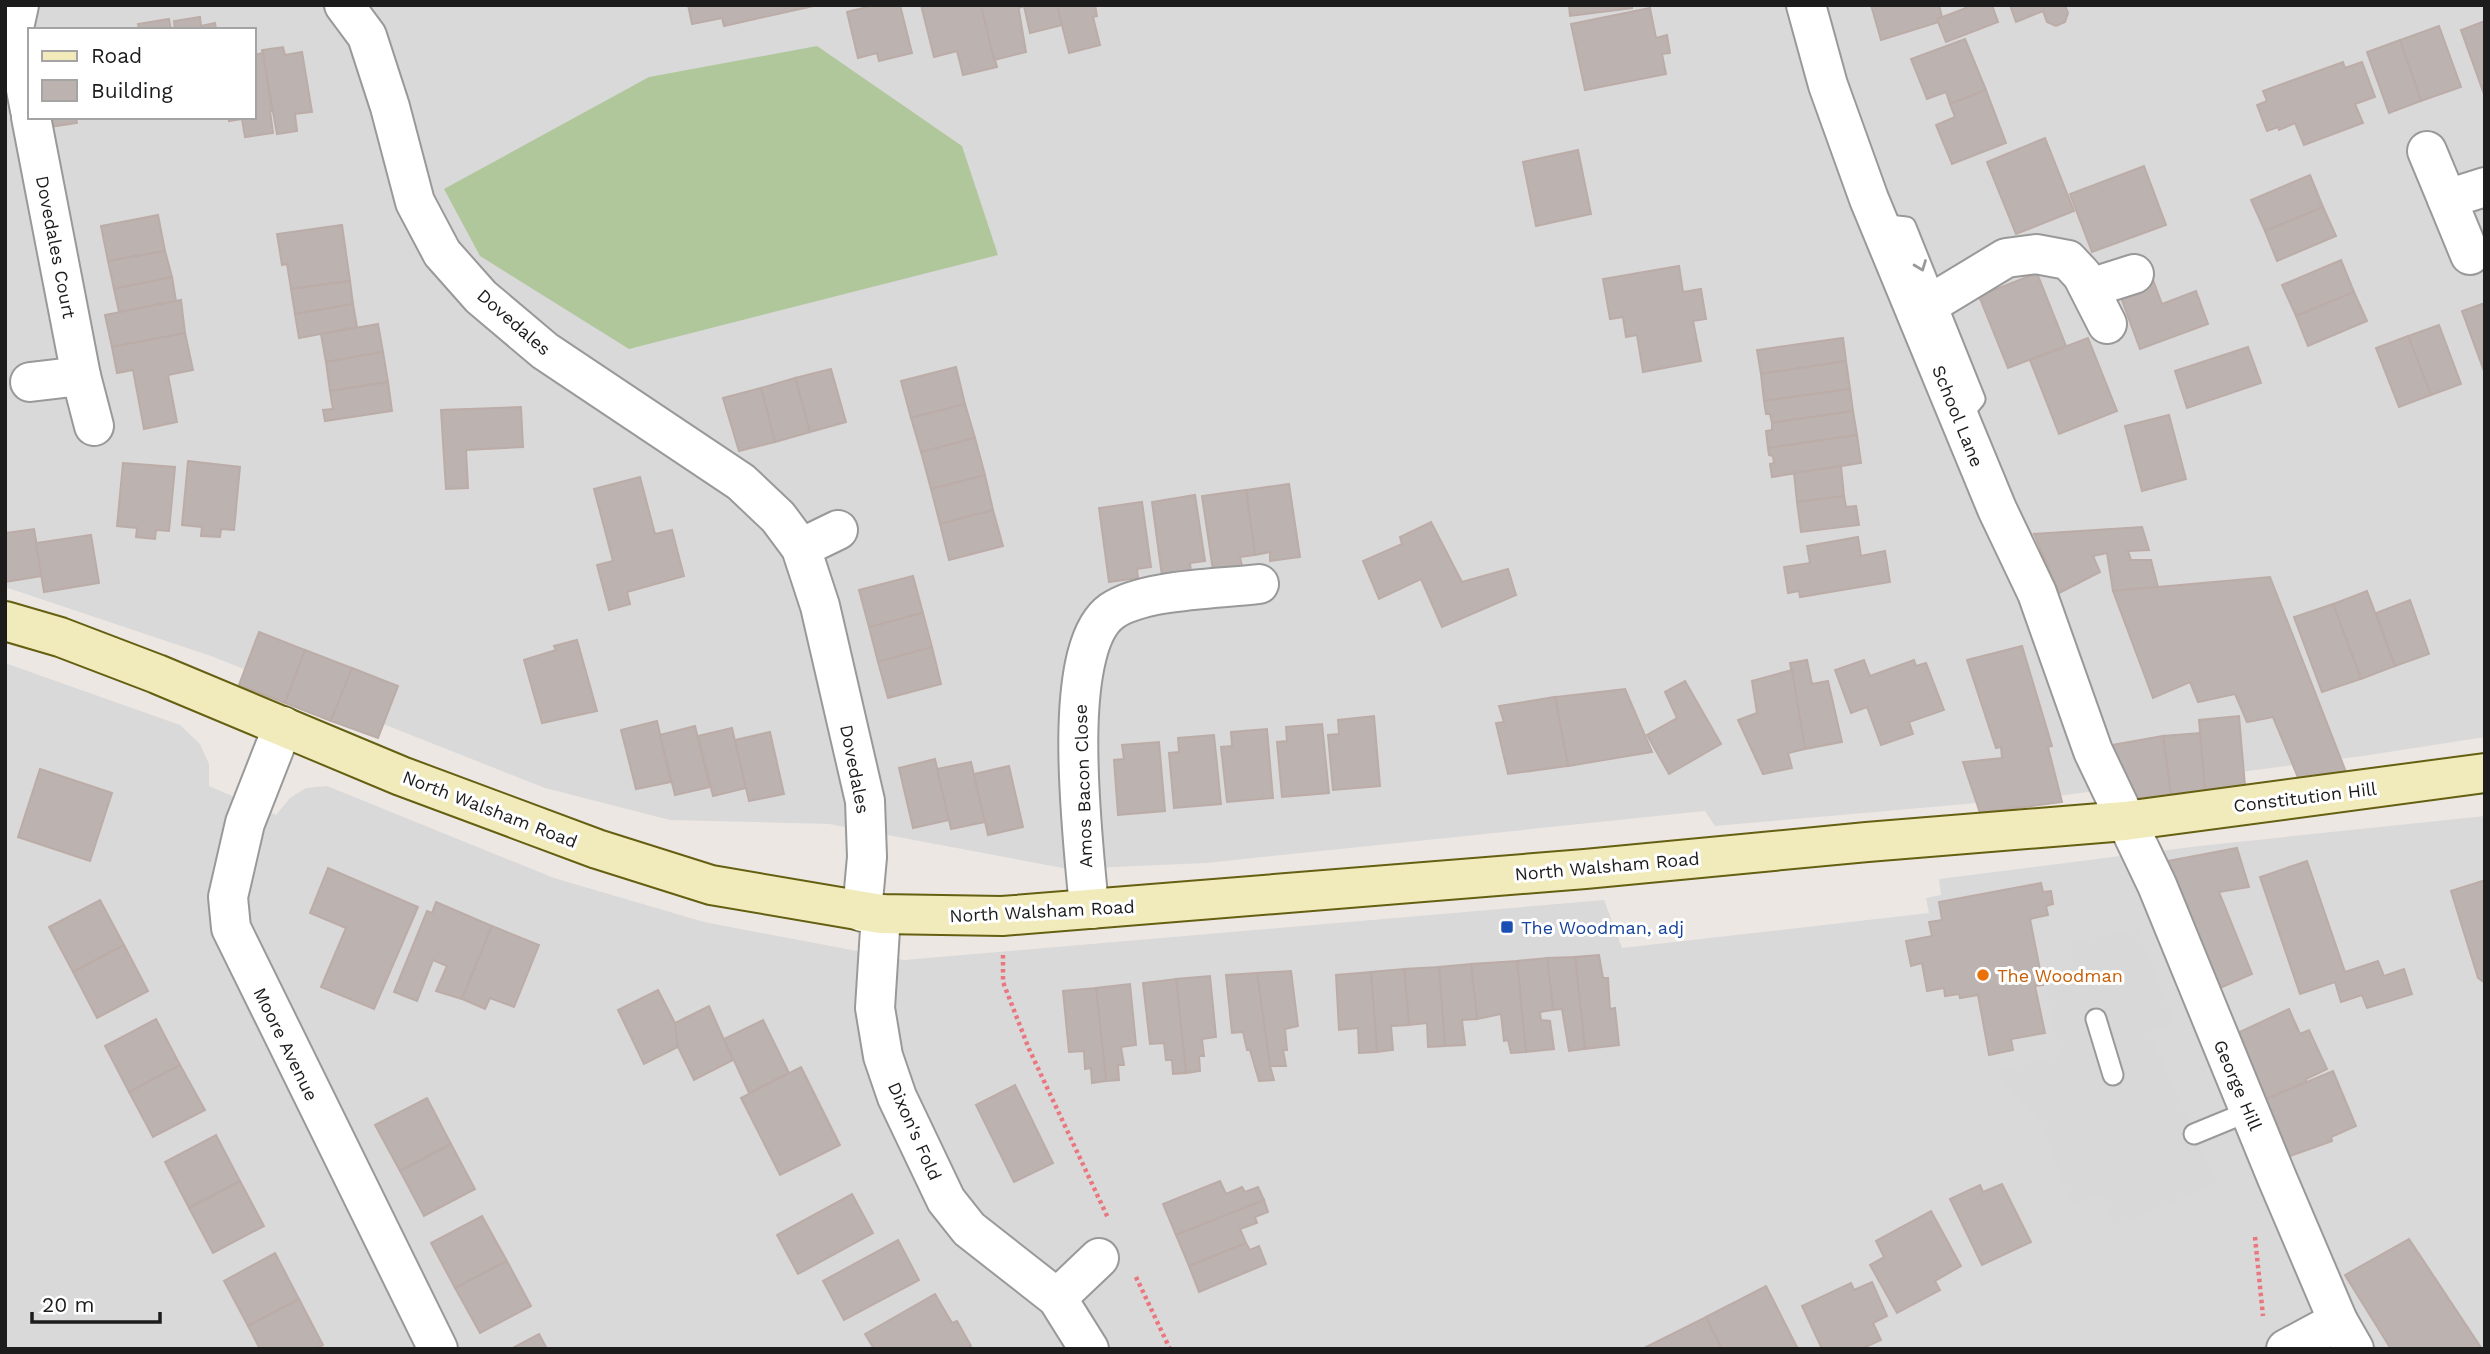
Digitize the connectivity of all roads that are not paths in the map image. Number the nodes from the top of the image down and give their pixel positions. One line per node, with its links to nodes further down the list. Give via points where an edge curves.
1 (344, 5): 20 (street, Dovedales, via 367,36 415,202 442,253 481,297 545,351 741,482 778,517)
2 (1806, 5): 9 (street, School Lane, via 1828,85)
3 (16, 16): 4 (street)
4 (28, 97)
5 (31, 119): 15 (street, Dovedales Court)
6 (2427, 151): 8 (street)
7 (2485, 187): 8 (street)
8 (2447, 200): 10 (street)
9 (1879, 224): 13 (lane, one-way to 13, via 1906,227); 17 (street, School Lane)
10 (2470, 255)
11 (2134, 274): 12 (street)
12 (2090, 288): 13 (street, via 2068,260 2036,254 2006,258); 14 (street)
13 (1935, 301): 17 (lane, via 1975,399)
14 (2107, 324)
15 (81, 376): 16 (street); 18 (street, Dovedales Court)
16 (30, 382)
17 (1959, 418): 25 (street, School Lane, via 2037,593 2093,751)
18 (94, 426)
19 (838, 530): 20 (street)
20 (801, 548): 27 (street, Dovedales, via 820,606 864,801)
21 (1259, 584): 26 (street, Amos Bacon Close, via 1147,596 1112,611 1094,632 1078,706 1080,800)
22 (5, 621): 23 (main road, North Walsham Road, via 60,637)
23 (283, 726): 27 (main road, North Walsham Road, via 401,776 597,849 711,885); 36 (street, Moore Avenue, via 245,823 228,897 231,928)
24 (2485, 773): 25 (main road, Constitution Hill)
25 (2125, 821): 26 (main road, North Walsham Road); 30 (street, George Hill, via 2157,885)
26 (1092, 909): 27 (main road, North Walsham Road, via 1002,916)
27 (871, 913): 33 (street, Dixon's Fold, via 875,1008 883,1056 897,1097 946,1200 969,1229)
28 (2096, 1019): 29 (lane)
29 (2113, 1075)
30 (2249, 1111): 31 (lane); 34 (street, George Hill)
31 (2193, 1134)
32 (1116, 1263): 33 (street)
33 (1057, 1298): 37 (street, Dixon's Fold)
34 (2346, 1335): 35 (street)
35 (2275, 1338)
36 (438, 1349)
37 (1089, 1349)

